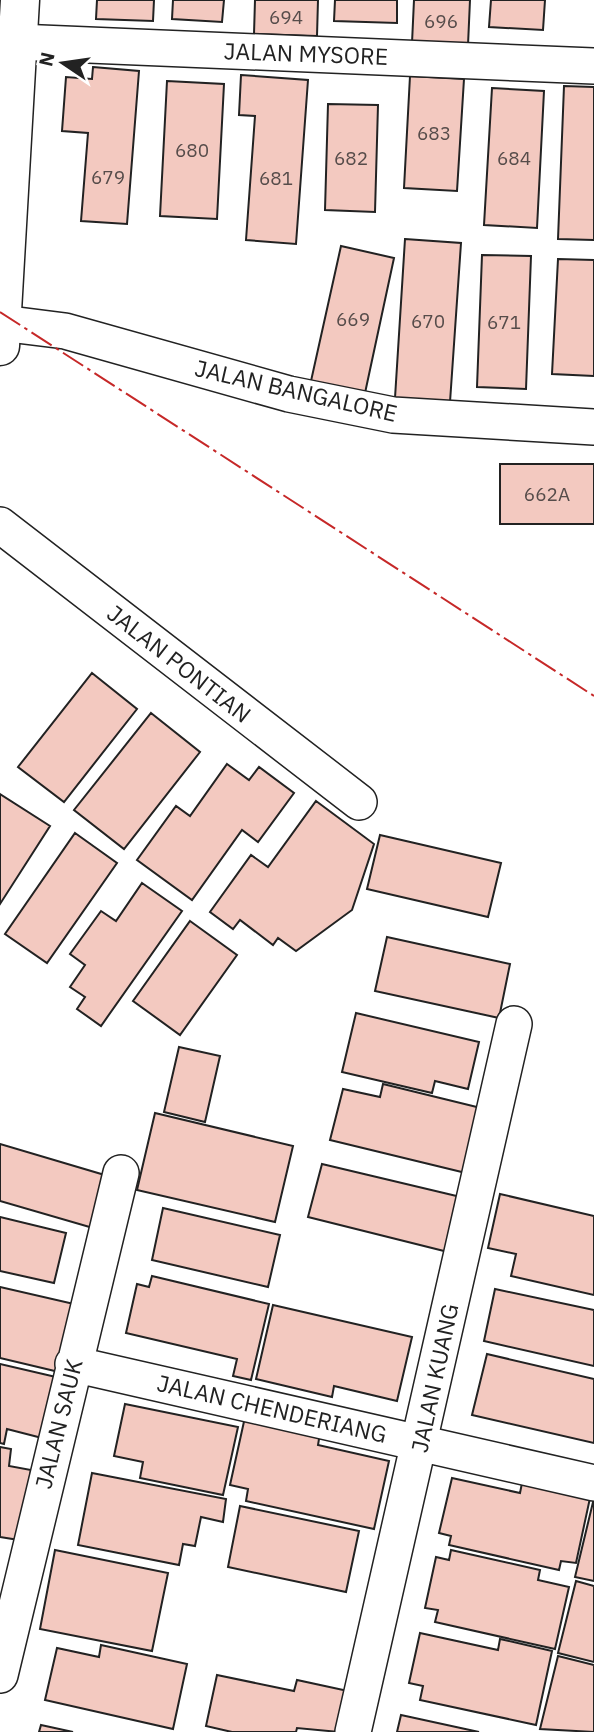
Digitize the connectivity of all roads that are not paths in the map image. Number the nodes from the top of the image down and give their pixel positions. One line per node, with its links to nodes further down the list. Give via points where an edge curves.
1 (20, 0): 2 (street)
2 (17, 42): 3 (street, JALAN MYSORE); 4 (street)
3 (594, 66)
4 (1, 334): 5 (street, JALAN BANGALORE, via 65,331 289,394 393,415)
5 (594, 427)
6 (0, 526): 7 (street, JALAN PONTIAN)
7 (359, 802)
8 (514, 1024): 11 (street, JALAN KUANG)
9 (121, 1173): 10 (street, JALAN SAUK)
10 (74, 1364): 11 (street, JALAN CHENDERIANG); 13 (street, JALAN SAUK)
11 (421, 1442): 12 (street, JALAN CHENDERIANG); 14 (street, JALAN KUANG)
12 (594, 1483)
13 (0, 1675)
14 (353, 1732)

